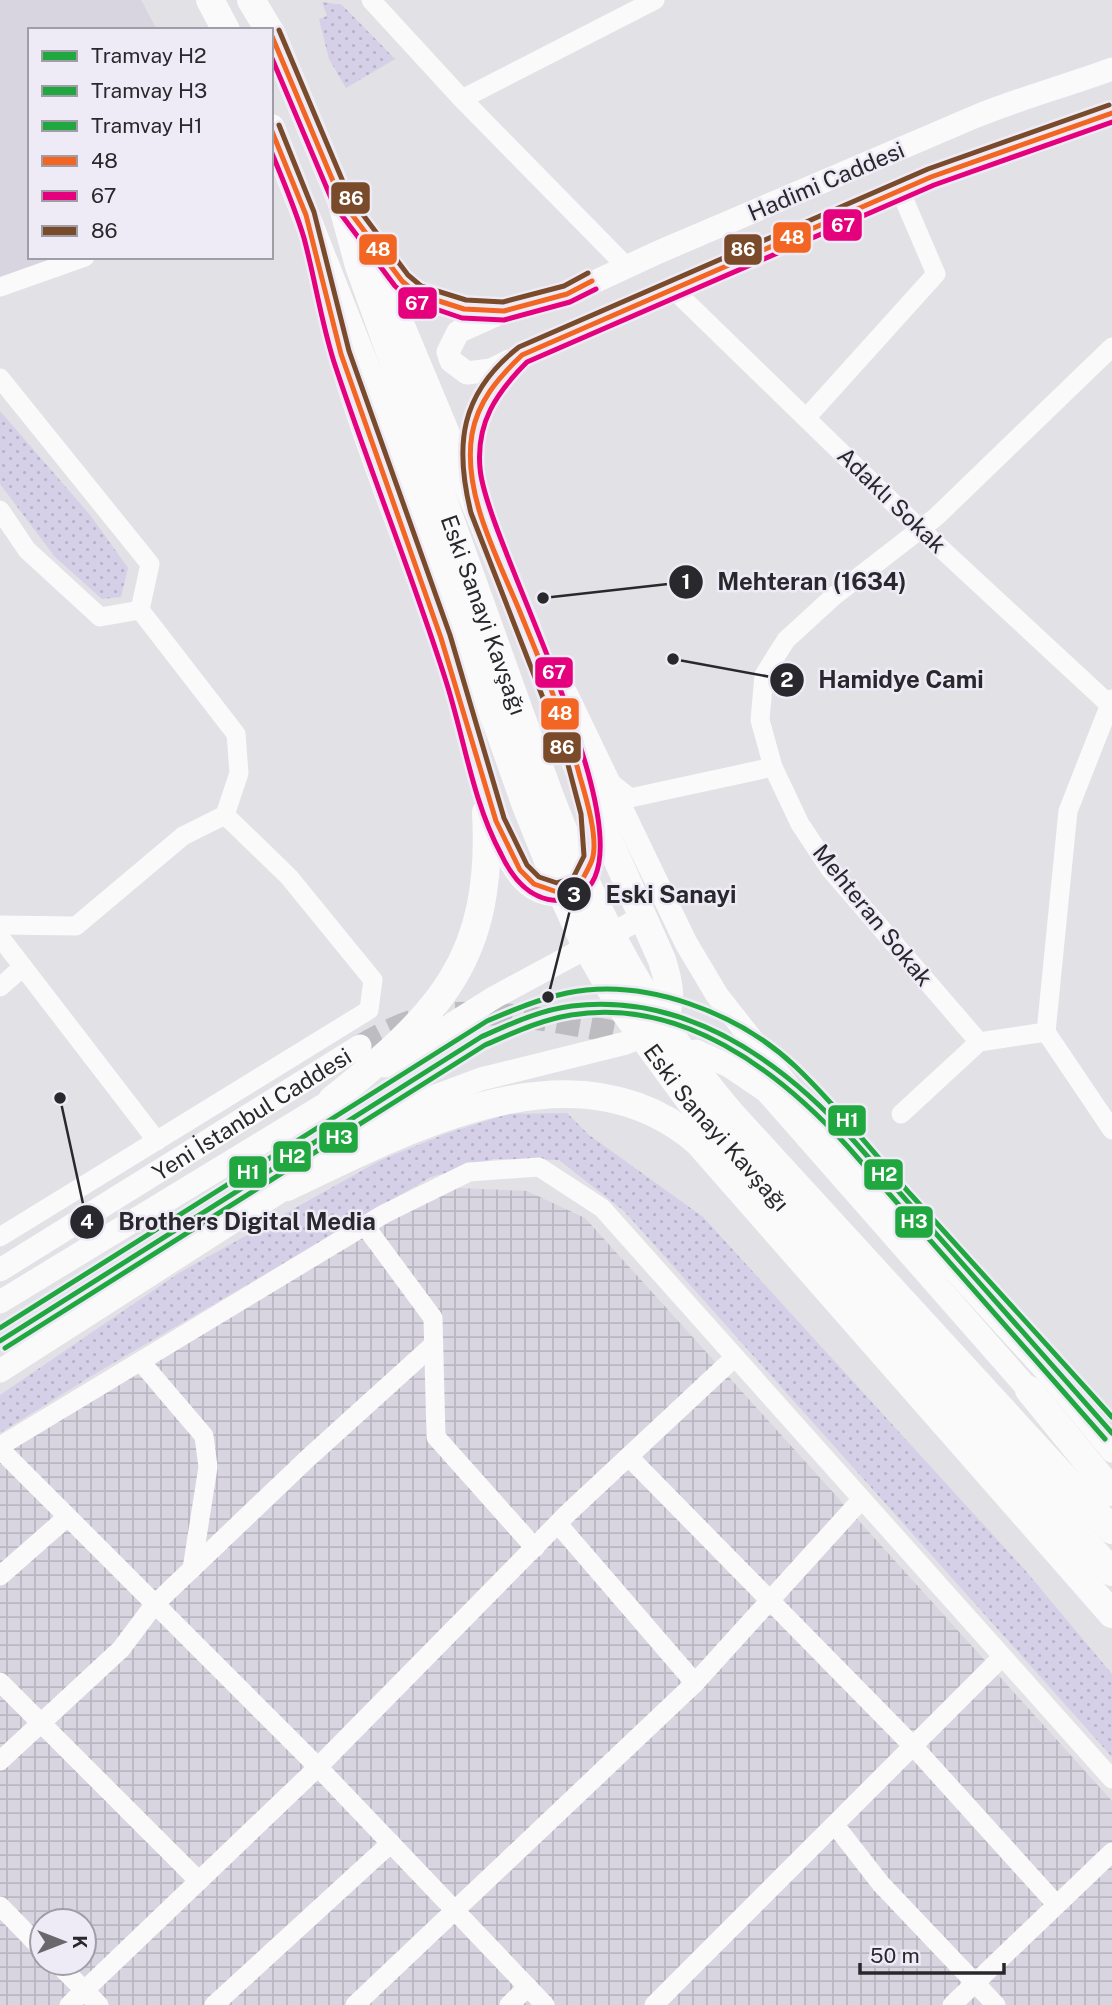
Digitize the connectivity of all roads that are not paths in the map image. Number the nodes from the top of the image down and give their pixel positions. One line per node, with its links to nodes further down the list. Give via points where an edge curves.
1 (210, 0): 6 (highway)
2 (251, 0): 7 (highway)
3 (371, 0): 10 (street)
4 (655, 0): 5 (street)
5 (628, 6): 10 (street)
6 (225, 28)
7 (268, 28)
8 (273, 39): 14 (highway)
9 (1112, 69): 17 (main road, Hadimi Caddesi, via 976,116)
10 (462, 99): 17 (street)
11 (1112, 113): 13 (main road, Hadimi Caddesi)
12 (273, 133): 15 (highway)
13 (900, 190): 19 (main road, Hadimi Caddesi); 24 (street, via 936,274)
14 (341, 200): 20 (main road, Hadimi Caddesi, via 417,294 464,309); 25 (highway); 26 (highway, via 385,283)
15 (307, 217): 25 (highway); 32 (highway, via 341,352 455,680)
16 (79, 259): 18 (street)
17 (625, 265): 20 (main road, Hadimi Caddesi, via 567,294)
18 (0, 287)
19 (675, 291): 22 (main road, Hadimi Caddesi); 24 (street, Adaklı Sokak)
20 (504, 311): 22 (main road, via 458,332 449,345 451,362 478,373)
21 (1111, 349): 28 (street, Mehteran Sokak)
22 (522, 355): 26 (main road, Hadimi Caddesi, via 481,399 470,452)
23 (0, 378): 29 (street, via 150,564)
24 (807, 417): 28 (street, Adaklı Sokak)
25 (426, 488): 63 (highway, Eski Sanayi Kavşağı, via 580,872 607,933 653,1010 695,1071)
26 (473, 496): 33 (highway)
27 (0, 510): 29 (street, via 27,550 100,617)
28 (920, 529): 30 (street, Adaklı Sokak); 31 (street, Mehteran Sokak, via 786,640 764,675 761,720)
29 (140, 610): 34 (street, via 236,734 239,772)
30 (1111, 703): 41 (street, via 1068,811)
31 (774, 767): 33 (street, via 630,798); 42 (street, Mehteran Sokak, via 800,824 830,869)
32 (482, 774): 33 (highway, via 516,865 524,878 550,892 577,887 595,866); 45 (highway, via 486,880 471,943 419,1024)
33 (596, 783): 35 (highway); 60 (main road, via 717,995 768,1063 1047,1372)
34 (225, 815): 36 (street, via 183,836 76,926); 48 (street, via 289,877 373,980 369,1010)
35 (643, 917): 40 (highway, via 670,986 668,1010); 45 (main road, Yeni İstanbul Caddesi, via 495,998)
36 (0, 925)
37 (0, 937): 38 (street)
38 (23, 967): 39 (street); 48 (street)
39 (0, 987)
40 (652, 1032): 49 (main road, via 430,1097 360,1133)
41 (1046, 1032): 42 (street); 47 (street)
42 (979, 1042): 46 (street)
43 (360, 1046): 52 (main road, Yeni İstanbul Caddesi)
44 (696, 1051): 58 (main road, via 766,1091)
45 (332, 1100): 53 (main road, Yeni İstanbul Caddesi)
46 (901, 1114)
47 (1112, 1130)
48 (157, 1141): 51 (street)
49 (287, 1187): 57 (main road); 75 (highway, via 419,1126 525,1096 591,1094 672,1122 698,1142)
50 (365, 1226): 54 (street, via 433,1318); 55 (street, via 469,1172 539,1167 602,1208); 56 (street)
51 (0, 1237)
52 (0, 1269)
53 (0, 1302)
54 (433, 1345): 69 (street, via 436,1437); 70 (street)
55 (734, 1358): 61 (street); 65 (street)
56 (141, 1362): 59 (street); 70 (street, via 204,1436 208,1467)
57 (0, 1371)
58 (1028, 1390): 62 (highway, via 1084,1438); 64 (highway)
59 (0, 1448): 66 (street)
60 (1112, 1451)
61 (629, 1457): 67 (street); 73 (street)
62 (1112, 1472)
63 (1058, 1492): 68 (highway); 71 (highway)
64 (1112, 1492)
65 (861, 1500): 73 (street); 76 (street)
66 (66, 1518): 72 (street); 74 (street)
67 (558, 1524): 69 (street); 78 (street)
68 (1112, 1530)
69 (535, 1548): 82 (street)
70 (192, 1569): 74 (street)
71 (1112, 1572)
72 (0, 1576)
73 (769, 1602): 78 (street); 80 (street)
74 (154, 1605): 79 (street, via 121,1648); 82 (street)
75 (1112, 1614)
76 (1002, 1657): 80 (street); 83 (street)
77 (0, 1682): 79 (street)
78 (695, 1683): 90 (street)
79 (40, 1724): 81 (street); 87 (street)
80 (913, 1746): 84 (street); 88 (street)
81 (0, 1761)
82 (318, 1767): 85 (street); 87 (street)
83 (1112, 1780)
84 (835, 1825): 93 (street, via 881,1884); 102 (street)
85 (391, 1843): 90 (street); 98 (street)
86 (1112, 1852): 88 (street)
87 (199, 1881): 95 (street)
88 (1056, 1904): 93 (street)
89 (0, 1906): 91 (street)
90 (454, 1910): 94 (street); 99 (street)
91 (28, 1935)
92 (71, 1977): 95 (street)
93 (974, 1983): 103 (street); 104 (street)
94 (528, 1987): 100 (street); 101 (street)
95 (84, 1990): 96 (street); 97 (street)
96 (69, 2005)
97 (99, 2005)
98 (214, 2005)
99 (355, 2005)
100 (509, 2005)
101 (545, 2005)
102 (654, 2005)
103 (952, 2005)
104 (996, 2005)

